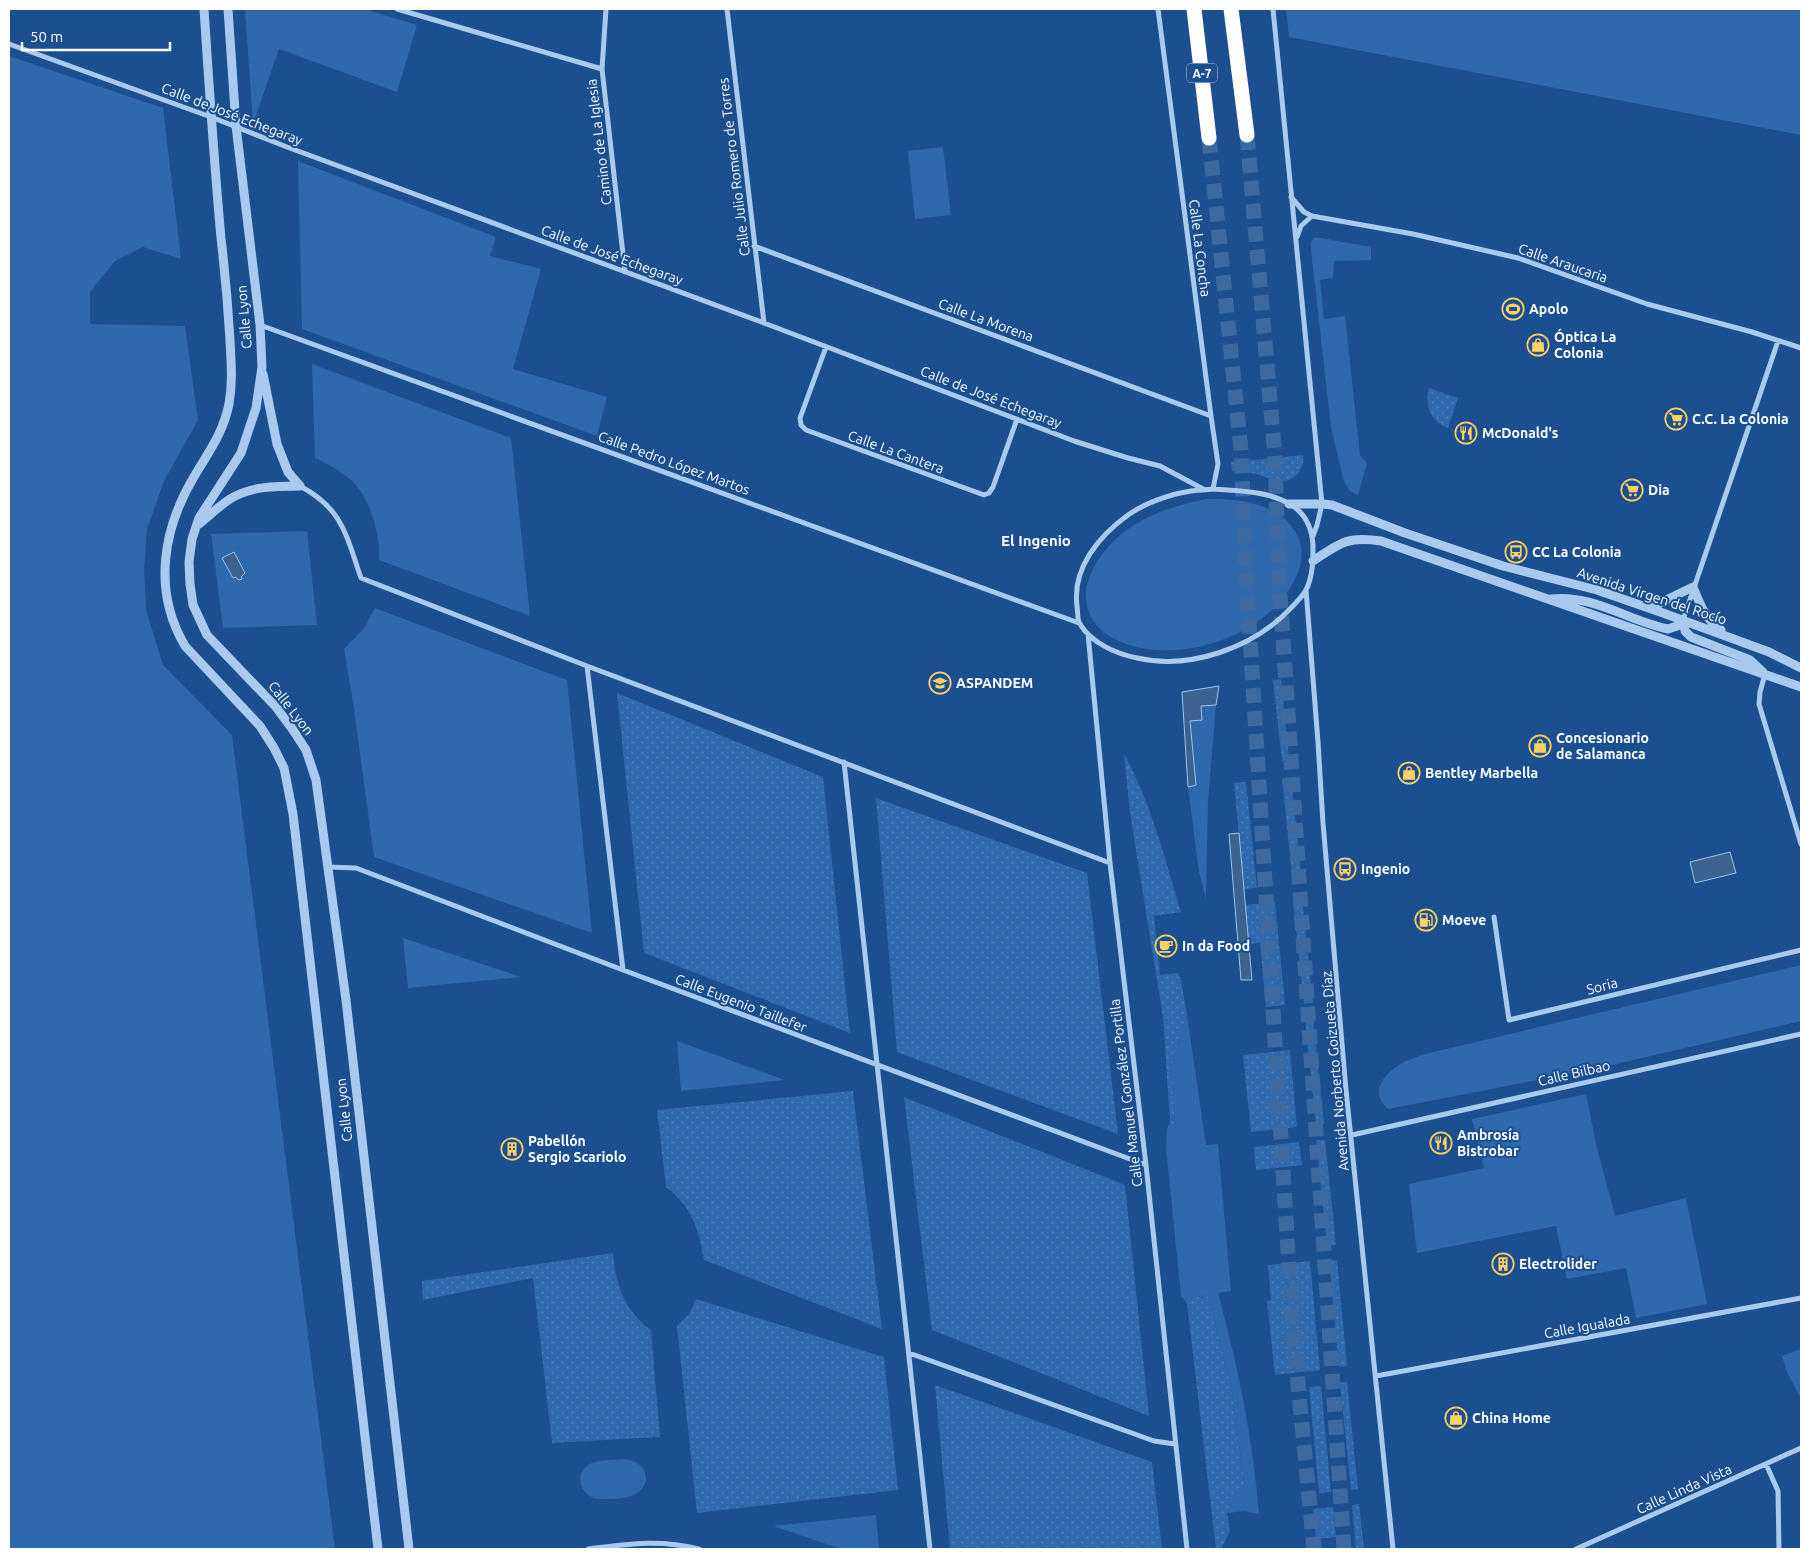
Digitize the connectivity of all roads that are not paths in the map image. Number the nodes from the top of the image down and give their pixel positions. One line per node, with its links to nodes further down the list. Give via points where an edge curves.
1 (204, 9): 12 (street, Calle Lyon)
2 (228, 9): 13 (street, Calle Lyon)
3 (397, 9): 11 (street)
4 (606, 9): 11 (street, Camino de La Iglesia)
5 (727, 9): 19 (street, Calle Julio Romero de Torres)
6 (1158, 9): 27 (street, Calle La Concha)
7 (1194, 9): 15 (highway, A-7)
8 (1231, 9): 14 (highway)
9 (1273, 9): 16 (street)
10 (9, 44): 12 (street, Calle de José Echegaray)
11 (602, 69): 20 (street, Camino de La Iglesia)
12 (211, 117): 13 (street, Calle de José Echegaray); 68 (street, Calle Lyon, via 232,385 217,441 177,508 165,558 166,586 170,613 185,646 260,726 284,768 293,814)
13 (236, 126): 20 (street, Calle de José Echegaray); 22 (street, Calle Lyon)
14 (1248, 135)
15 (1209, 138)
16 (1291, 197): 17 (street); 18 (street)
17 (1312, 216): 18 (street, via 1301,226); 23 (street, Calle Araucaria, via 1413,234 1518,258 1647,304)
18 (1296, 241): 33 (street)
19 (754, 246): 21 (street, Calle Julio Romero de Torres); 27 (street, Calle La Morena)
20 (625, 272): 21 (street, Calle de José Echegaray)
21 (764, 323): 24 (street, Calle de José Echegaray)
22 (260, 325): 26 (street, Calle Lyon); 42 (street, Calle Pedro López Martos)
23 (1778, 341): 25 (street, Calle Araucaria); 37 (street)
24 (826, 347): 28 (street, Calle de José Echegaray); 28 (street, Calle La Cantera, via 800,418 806,430 984,495 993,488)
25 (1801, 348)
26 (262, 367): 29 (street, via 277,444 288,472); 34 (street, Calle Lyon, via 256,408 241,453)
27 (1211, 416): 30 (street, Calle La Concha, via 1218,464)
28 (1017, 419): 31 (street, Calle de José Echegaray, via 1160,466)
29 (300, 486): 34 (street, via 265,487 244,492 231,498); 45 (street, via 339,520 361,578)
30 (1213, 489): 31 (street); 32 (street, via 1268,495)
31 (1205, 490): 42 (street, via 1190,491 1150,504 1108,532 1080,573 1076,601)
32 (1289, 504): 33 (street, Avenida Virgen del Rocío); 35 (street, via 1304,516)
33 (1322, 504): 35 (street); 40 (street, Avenida Virgen del Rocío, via 1502,566 1597,590)
34 (197, 525): 52 (street, Calle Lyon, via 189,562 193,606 207,634 276,707 306,750 316,780)
35 (1312, 536): 36 (street)
36 (1313, 561): 38 (street); 39 (street, via 1341,543 1362,539 1381,541)
37 (1693, 587): 40 (street, via 1660,603); 41 (street); 44 (street, via 1712,624)
38 (1306, 590): 43 (street, via 1284,616 1261,633 1230,649 1176,662 1126,656); 58 (street, Avenida Norberto Goizueta Díaz, via 1323,823)
39 (1547, 599): 41 (street, via 1565,597 1668,629); 47 (street)
40 (1644, 606): 41 (street, Avenida Virgen del Rocío)
41 (1683, 620): 44 (street, Avenida Virgen del Rocío); 47 (street, via 1685,631 1692,637 1750,660)
42 (1079, 623): 43 (street)
43 (1088, 634): 51 (street, Calle Manuel González Portilla)
44 (1731, 637): 46 (street, Avenida Virgen del Rocío)
45 (587, 666): 49 (street); 55 (street)
46 (1801, 668)
47 (1765, 674): 48 (street); 50 (street, via 1759,704)
48 (1801, 687)
49 (844, 762): 51 (street); 57 (street)
50 (1801, 844)
51 (1110, 863): 59 (street, Calle Manuel González Portilla)
52 (328, 867): 55 (street, Calle Eugenio Taillefer, via 356,868); 69 (street, Calle Lyon)
53 (1494, 917): 54 (street, Soria, via 1509,1020)
54 (1801, 950)
55 (623, 970): 57 (street, Calle Eugenio Taillefer)
56 (1801, 1034): 58 (street, Calle Bilbao)
57 (878, 1066): 59 (street, Calle Eugenio Taillefer); 61 (street)
58 (1352, 1135): 62 (street, Avenida Norberto Goizueta Díaz)
59 (1146, 1165): 63 (street, Calle Manuel González Portilla)
60 (1801, 1298): 62 (street, Calle Igualada)
61 (909, 1353): 63 (street, via 1154,1441); 72 (street)
62 (1376, 1376): 66 (street, Avenida Norberto Goizueta Díaz)
63 (1175, 1444): 73 (street, Calle Manuel González Portilla)
64 (1801, 1448): 65 (street, Calle Linda Vista)
65 (1766, 1464): 76 (street, Calle Linda Vista); 77 (street, via 1778,1491)
66 (1393, 1543): 74 (street, Avenida Norberto Goizueta Díaz); 75 (street)
67 (684, 1547): 70 (street, via 643,1542); 71 (street)
68 (378, 1549)
69 (409, 1549)
70 (588, 1549)
71 (699, 1549)
72 (930, 1549)
73 (1186, 1549)
74 (1393, 1549)
75 (1397, 1549)
76 (1576, 1549)
77 (1779, 1549)

